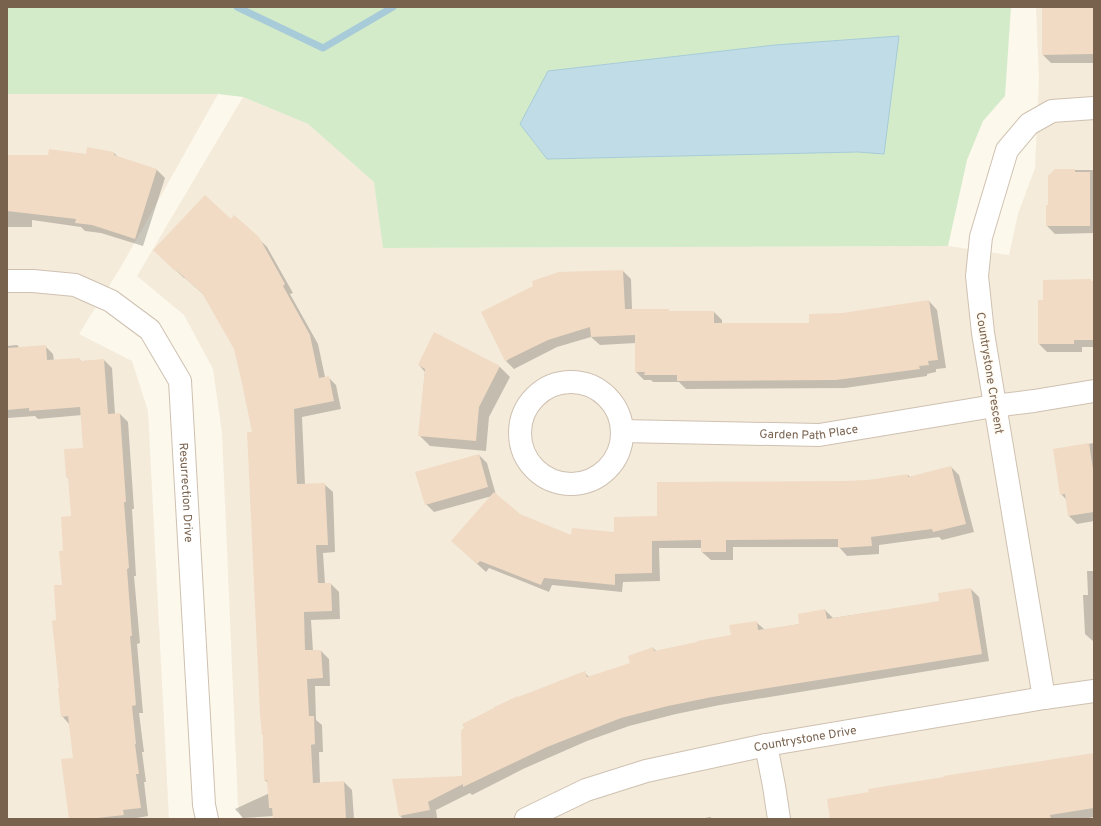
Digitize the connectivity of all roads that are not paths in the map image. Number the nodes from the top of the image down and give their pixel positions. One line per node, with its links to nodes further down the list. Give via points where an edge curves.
1 (1094, 108): 4 (street, Countrystone Crescent, via 1052,111 1029,124 1007,150 981,237 976,276)
2 (7, 281): 9 (street, Resurrection Drive, via 75,285 111,301 150,330 180,381)
3 (1094, 391): 4 (street, Garden Path Place)
4 (994, 406): 5 (street, Garden Path Place, via 819,435); 7 (street, Countrystone Crescent)
5 (622, 431): 5 (street, via 619,414 609,398 589,385 572,382 550,386 528,404 520,424 520,439 522,450 531,466 546,478 576,484 598,476 609,467 618,453)
6 (1094, 691): 7 (street, Countrystone Drive)
7 (1044, 698): 8 (street, Countrystone Drive)
8 (766, 746): 10 (street, Countrystone Drive, via 646,771 586,790); 11 (street)
9 (207, 819)
10 (526, 819)
11 (779, 819)

